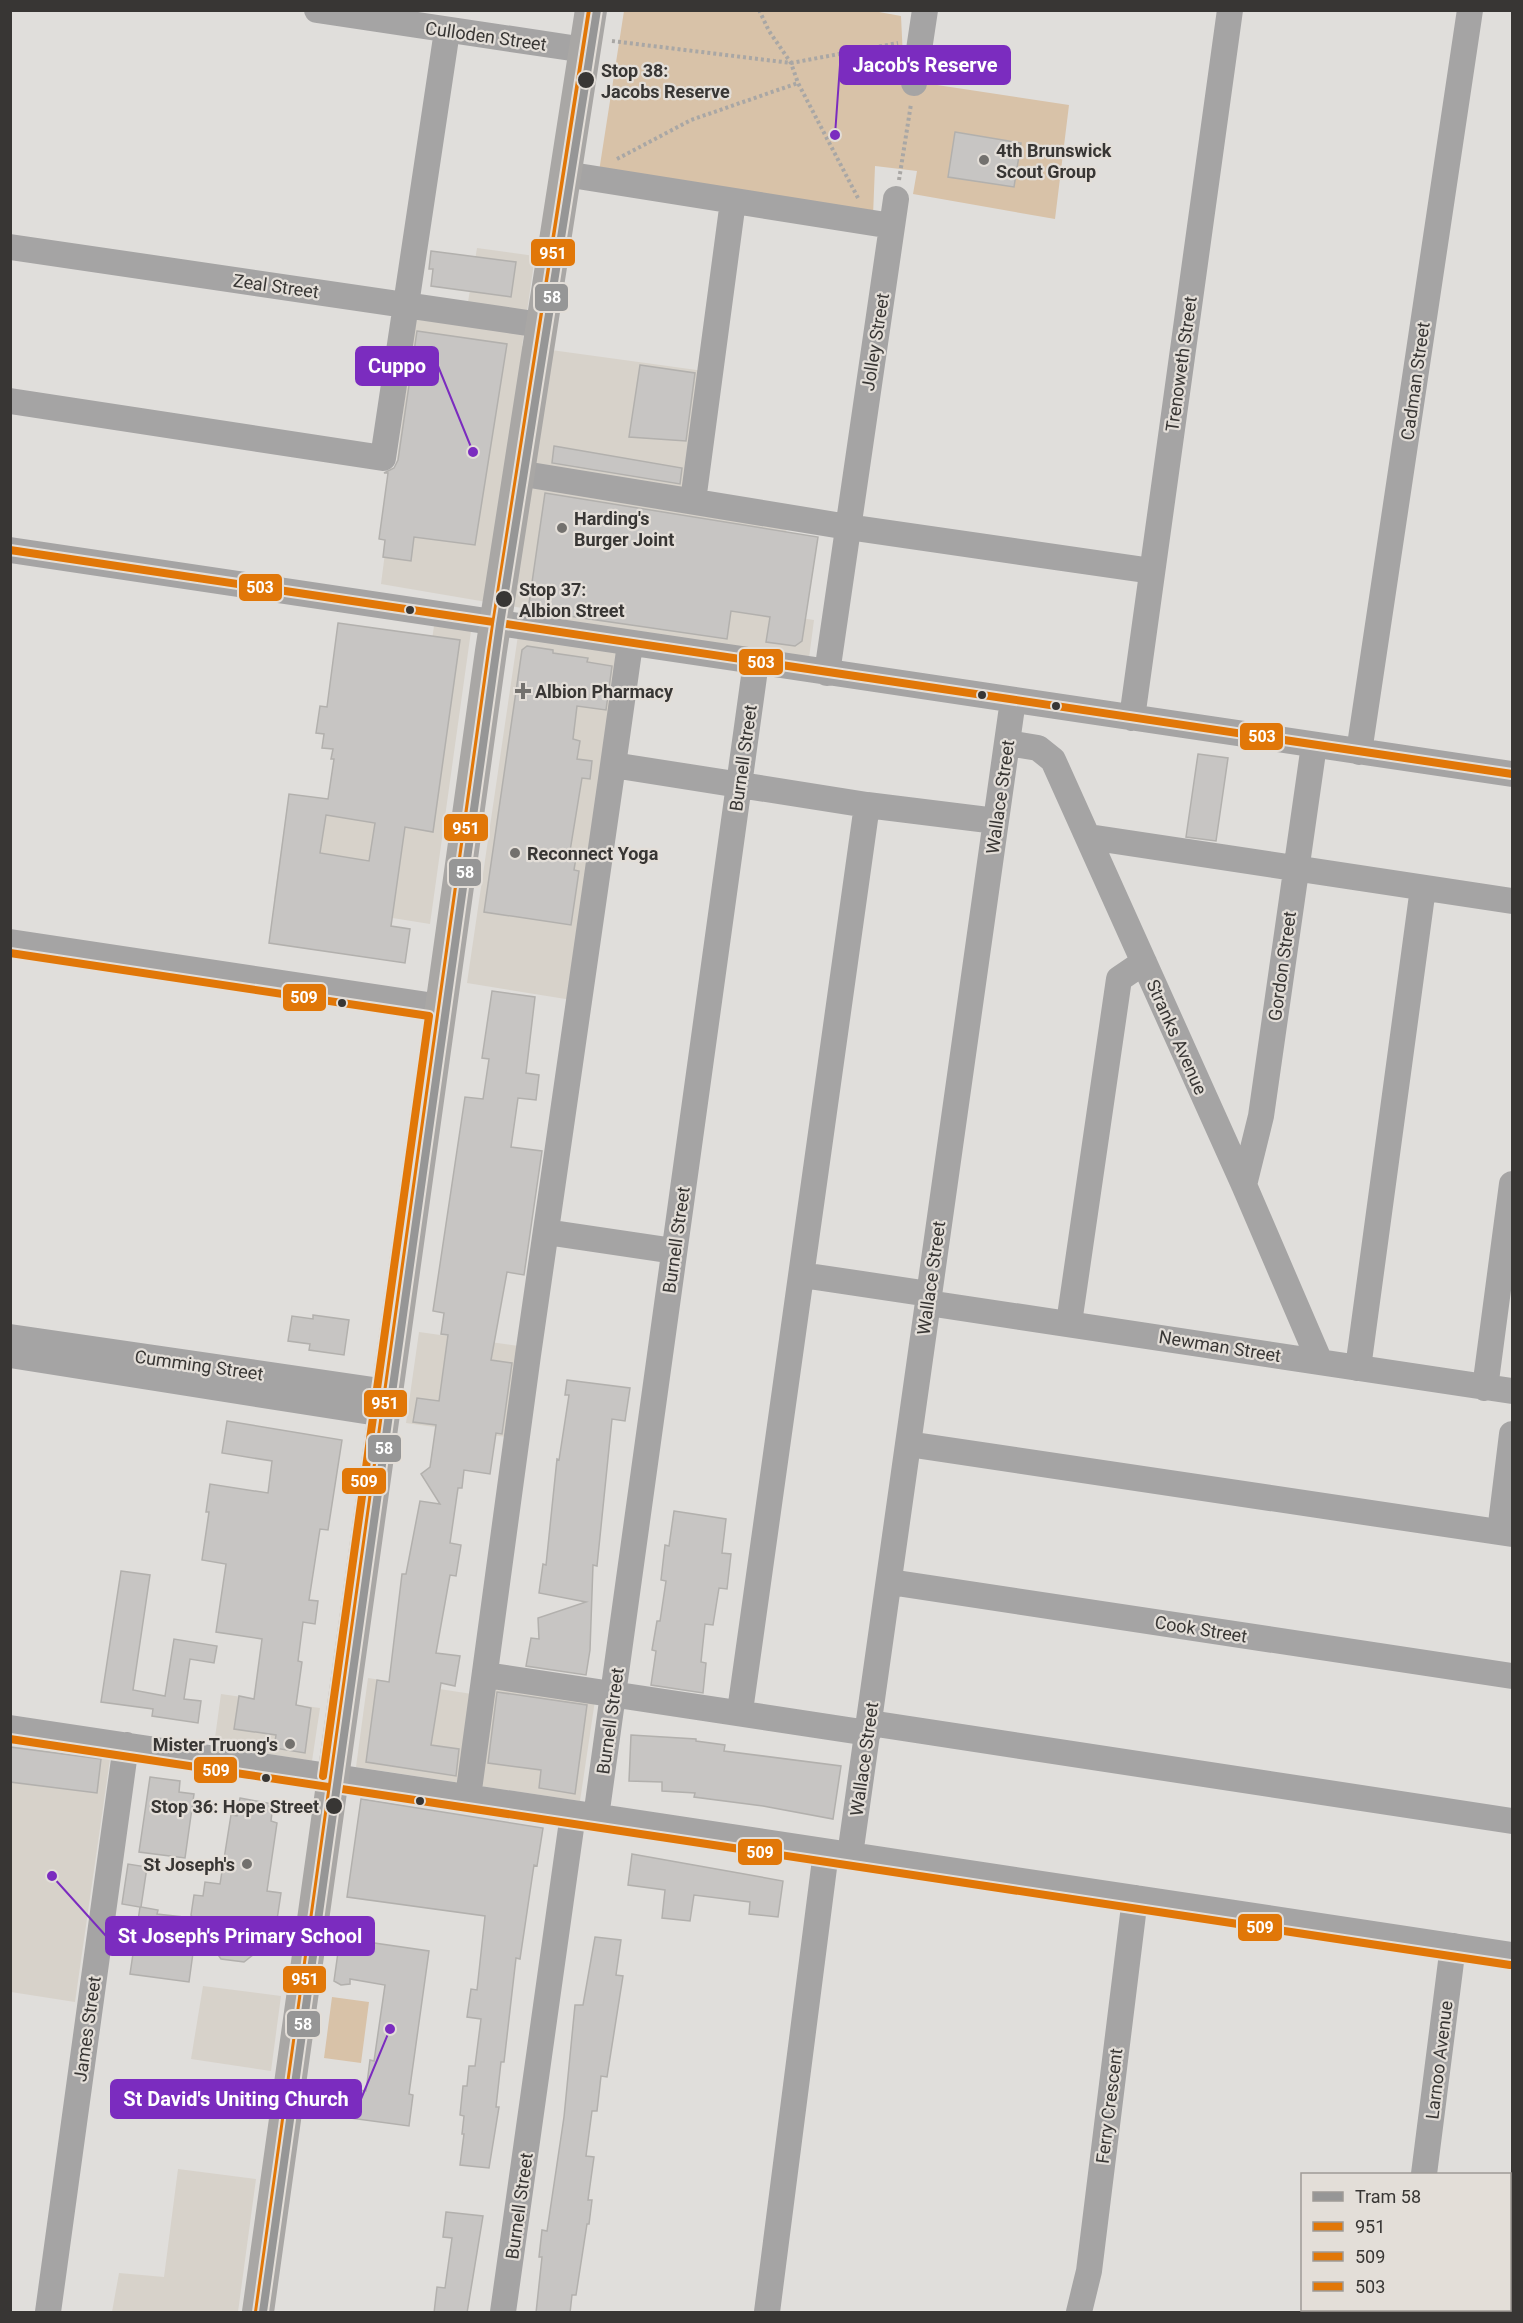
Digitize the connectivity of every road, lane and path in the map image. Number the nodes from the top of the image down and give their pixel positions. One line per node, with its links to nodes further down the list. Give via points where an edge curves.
1 (317, 10): 6 (street, Culloden Street)
2 (759, 10): 9 (path)
3 (925, 10): 11 (street)
4 (1230, 10): 26 (street, Trenoweth Street)
5 (1470, 10): 35 (street, Cadman Street)
6 (447, 31): 7 (street, Culloden Street); 19 (street)
7 (588, 33): 9 (path); 13 (main road)
8 (898, 43): 9 (path)
9 (791, 63): 10 (path)
10 (798, 83): 12 (path, via 691,120); 16 (path)
11 (914, 83): 14 (path)
12 (609, 164)
13 (566, 174): 15 (street); 20 (main road)
14 (896, 199): 17 (street, Jolley Street)
15 (733, 201): 17 (street); 23 (street)
16 (861, 204)
17 (892, 226): 24 (street, Jolley Street)
18 (10, 247): 19 (street, Zeal Street)
19 (405, 305): 20 (street, Zeal Street); 21 (street, via 383,458)
20 (541, 325): 22 (main road)
21 (10, 401)
22 (518, 473): 23 (street); 27 (main road)
23 (693, 501): 24 (street)
24 (848, 527): 26 (street); 30 (street, Jolley Street)
25 (10, 550): 27 (street)
26 (1152, 572): 32 (street, Trenoweth Street)
27 (495, 623): 28 (street); 47 (main road)
28 (630, 644): 29 (street); 36 (street)
29 (756, 662): 30 (street); 38 (street, Burnell Street)
30 (827, 673): 31 (street)
31 (1013, 700): 32 (street); 33 (street, Wallace Street)
32 (1132, 718): 34 (street)
33 (1008, 743): 40 (street, Wallace Street); 41 (street, Stranks Avenue, via 1035,747 1050,755)
34 (1314, 745): 35 (street); 42 (street, Gordon Street)
35 (1359, 752): 37 (street)
36 (613, 765): 38 (street); 50 (street)
37 (1512, 774)
38 (739, 784): 39 (street); 51 (street, Burnell Street)
39 (867, 805): 40 (street); 52 (street)
40 (996, 821): 53 (street, Wallace Street)
41 (1089, 837): 42 (street); 46 (street, Stranks Avenue)
42 (1296, 869): 43 (street); 49 (street, Gordon Street, via 1261,1116)
43 (1423, 888): 44 (street); 59 (street)
44 (1512, 901)
45 (10, 942): 47 (street)
46 (1144, 962): 49 (street, Stranks Avenue); 54 (street, via 1119,979)
47 (441, 1007): 62 (main road)
48 (1512, 1184): 60 (street)
49 (1244, 1185): 57 (street, Stranks Avenue)
50 (546, 1232): 51 (street); 67 (street)
51 (674, 1251): 69 (street, Burnell Street)
52 (802, 1275): 53 (street, Newman Street); 70 (street)
53 (928, 1298): 54 (street, Newman Street); 64 (street, Wallace Street)
54 (1068, 1323): 57 (street, Newman Street)
55 (10, 1337): 58 (street, Cumming Street)
56 (10, 1355): 58 (street, Cumming Street)
57 (1320, 1362): 59 (street, Newman Street)
58 (155, 1368): 62 (street, Cumming Street)
59 (1358, 1368): 60 (street, Newman Street)
60 (1485, 1388): 61 (street, Newman Street)
61 (1512, 1391)
62 (386, 1403): 74 (main road)
63 (1512, 1434): 65 (street)
64 (908, 1444): 65 (street); 66 (street, Wallace Street)
65 (1506, 1533)
66 (890, 1582): 68 (street, Cook Street); 72 (street, Wallace Street)
67 (486, 1675): 69 (street); 75 (street)
68 (1512, 1676)
69 (614, 1694): 70 (street); 76 (street, Burnell Street)
70 (740, 1712): 72 (street)
71 (10, 1728): 73 (street)
72 (869, 1728): 77 (street); 78 (street, Wallace Street)
73 (126, 1745): 74 (street); 83 (street, James Street)
74 (333, 1777): 75 (street); 84 (main road)
75 (468, 1797): 76 (street)
76 (584, 1815): 78 (street); 85 (street, Burnell Street)
77 (1512, 1821)
78 (838, 1854): 79 (street); 86 (street, Wallace Street)
79 (1135, 1898): 80 (street); 87 (street, Ferry Crescent, via 1089,2271)
80 (1453, 1946): 81 (street); 82 (street, Larnoo Avenue)
81 (1512, 1955)
82 (1424, 2173)
83 (48, 2313)
84 (258, 2313)
85 (504, 2313)
86 (767, 2313)
87 (1079, 2313)

